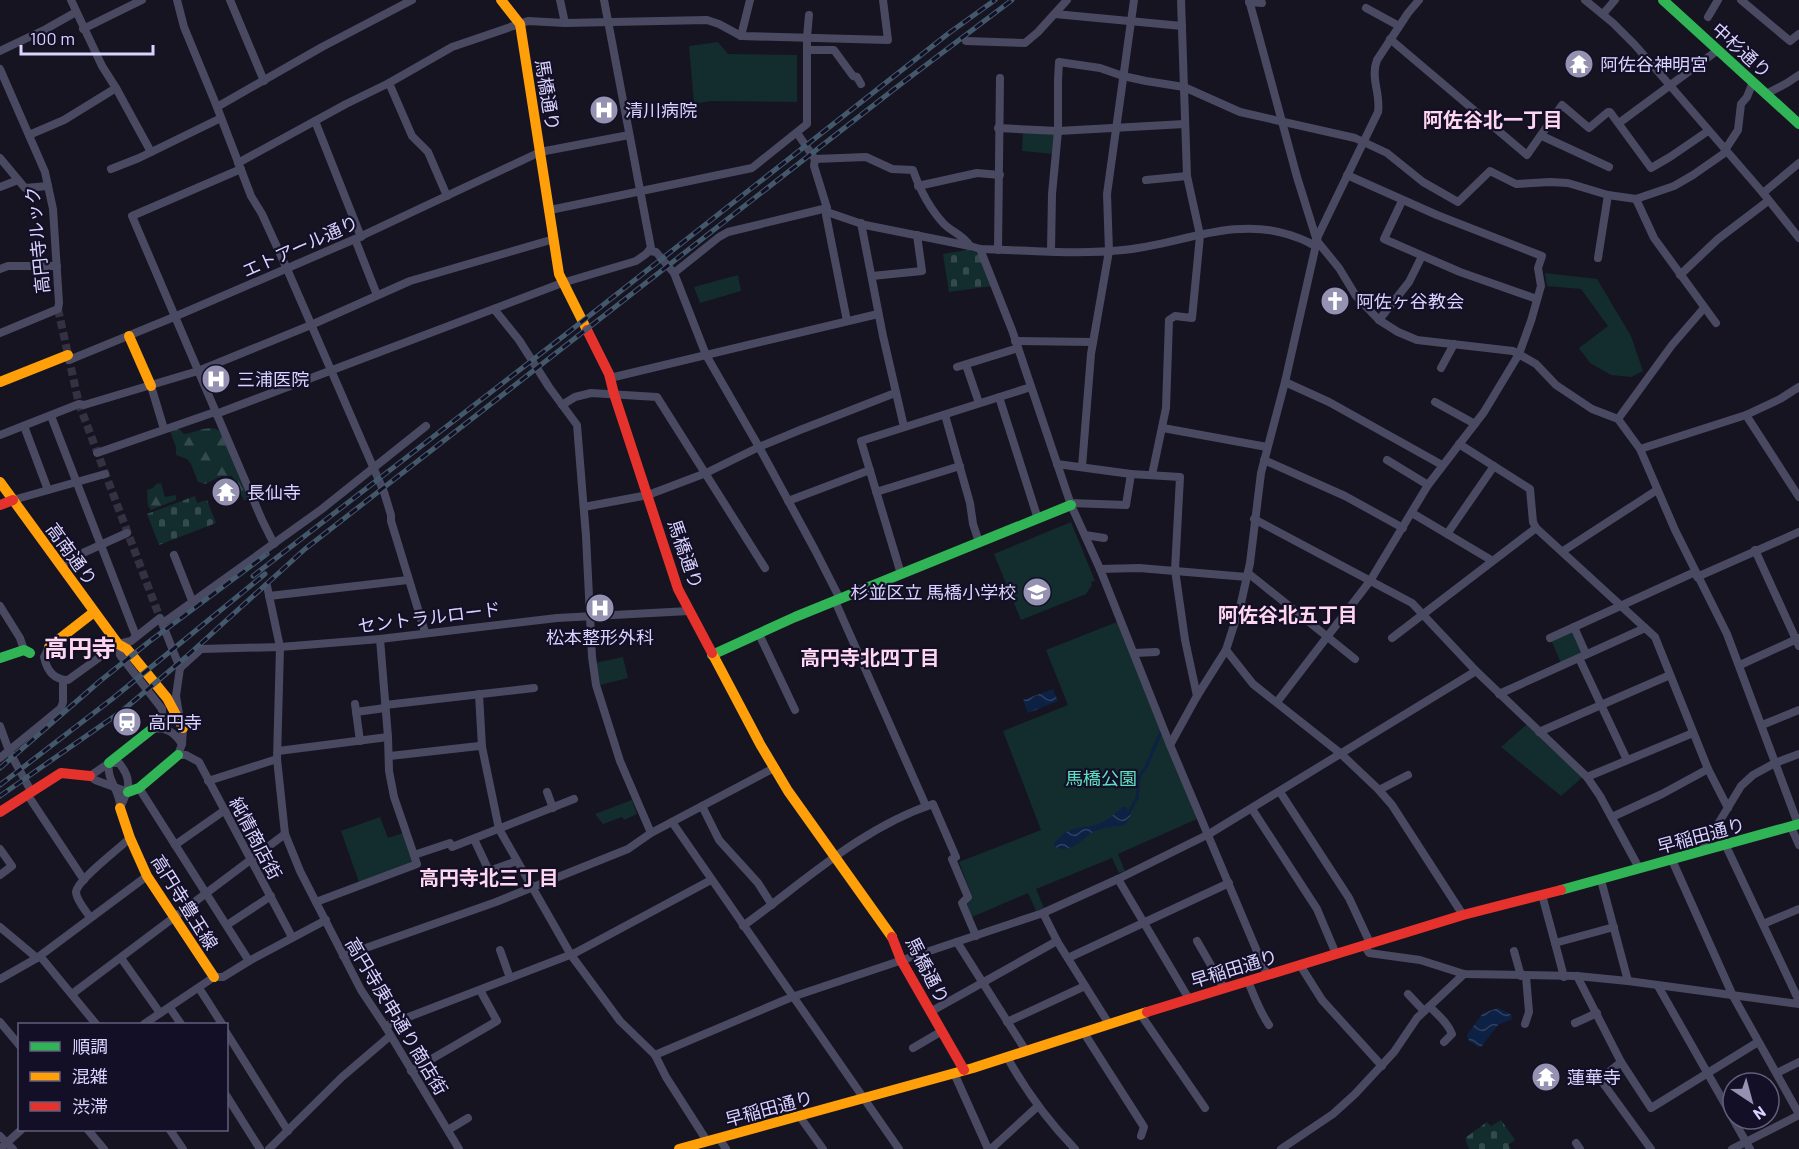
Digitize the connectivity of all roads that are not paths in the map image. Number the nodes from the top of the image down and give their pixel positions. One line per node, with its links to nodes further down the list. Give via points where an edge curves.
1 (71, 0): 23 (street)
2 (142, 0): 34 (street)
3 (177, 0): 55 (street, via 184,27)
4 (230, 0): 47 (street)
5 (412, 0): 47 (street)
6 (501, 0): 31 (street, 馬橋通り)
7 (561, 0): 29 (street)
8 (604, 0): 30 (street)
9 (750, 0): 36 (street)
10 (883, 0): 37 (street, via 888,40)
11 (1067, 0): 24 (street)
12 (1134, 0): 28 (street)
13 (1181, 0): 32 (street)
14 (1419, 0): 33 (street)
15 (1585, 0): 25 (street)
16 (1615, 0): 25 (street)
17 (1663, 0): 41 (street, 中杉通り)
18 (1718, 0): 27 (street)
19 (1741, 0): 35 (street, via 1790,41)
20 (1249, 1): 21 (street); 58 (street)
21 (1262, 3)
22 (1366, 8): 33 (street)
23 (76, 12): 34 (street); 42 (street)
24 (1055, 14): 28 (street); 39 (street, via 1025,43)
25 (1603, 14): 51 (street)
26 (809, 15): 37 (street)
27 (1708, 17)
28 (1131, 20): 32 (street); 44 (street)
29 (565, 22): 30 (street); 31 (street)
30 (609, 22): 36 (street, via 707,20); 68 (street)
31 (520, 24): 49 (street, via 460,43); 73 (street, 馬橋通り)
32 (1182, 26): 52 (street)
33 (1399, 26): 38 (street)
34 (83, 29): 53 (street)
35 (1799, 34)
36 (741, 36): 37 (street)
37 (807, 37): 40 (street)
38 (1390, 39): 69 (street, via 1527,155); 70 (street, via 1374,67 1378,112)
39 (966, 41)
40 (807, 50): 50 (street, via 834,50); 66 (street, via 807,124)
41 (1718, 50): 48 (street, 中杉通り); 51 (street)
42 (0, 51)
43 (0, 69): 67 (street, 高円寺ルック)
44 (1123, 76): 52 (street); 63 (street); 64 (street, via 1059,62)
45 (1000, 78): 62 (street)
46 (1798, 78): 54 (street)
47 (264, 81): 55 (street)
48 (1753, 82): 54 (street, 中杉通り); 71 (street, via 1741,104 1738,130)
49 (389, 83): 57 (street); 91 (street, via 412,136 428,152)
50 (861, 84)
51 (1670, 86): 59 (street); 65 (street)
52 (1184, 87): 58 (street, via 1240,112); 60 (street)
53 (116, 88): 67 (street, via 64,120); 72 (street)
54 (1766, 94): 61 (street, 中杉通り)
55 (218, 107): 56 (street)
56 (221, 118): 72 (street); 77 (street)
57 (315, 121): 77 (street); 100 (street)
58 (1282, 123): 70 (street); 103 (street)
59 (1619, 123): 65 (street, via 1651,168); 69 (street, via 1608,112 1589,128 1562,105)
60 (1185, 124): 63 (street); 82 (street)
61 (1799, 124)
62 (998, 128): 64 (street); 80 (street)
63 (1117, 128): 64 (street); 109 (street, via 1107,194)
64 (1058, 131): 108 (street)
65 (1708, 131): 71 (street)
66 (797, 133): 75 (street); 88 (street, via 752,168)
67 (29, 135): 85 (street, 高円寺ルック)
68 (629, 135): 73 (street, エトアール通り); 88 (street)
69 (1542, 136): 78 (street)
70 (1364, 141): 81 (street); 90 (street, via 1458,202 1490,171 1516,184 1568,183)
71 (1726, 151): 89 (street); 92 (street, via 1674,186)
72 (151, 152): 79 (street)
73 (540, 152): 91 (street, エトアール通り); 95 (street, 馬橋通り)
74 (0, 158): 83 (street)
75 (815, 159): 86 (street, via 866,157 892,169 913,170); 96 (street)
76 (1799, 163): 89 (street)
77 (239, 166): 114 (street); 124 (street, via 132,216)
78 (1609, 167)
79 (111, 169)
80 (1000, 175): 86 (street, via 977,173); 106 (street)
81 (1347, 175): 93 (street); 103 (street)
82 (1187, 176): 84 (street); 99 (street)
83 (18, 180): 85 (street, via 25,188); 87 (street)
84 (1146, 180)
85 (48, 186): 112 (street, 高円寺ルック)
86 (918, 186): 104 (street, via 945,225)
87 (0, 187)
88 (640, 192): 95 (street); 107 (street)
89 (1763, 193): 94 (street)
90 (1608, 195): 92 (street); 111 (street)
91 (447, 196): 100 (street, エトアール通り)
92 (1636, 199): 116 (street, via 1654,238)
93 (1402, 201): 110 (street, via 1384,239); 120 (street, via 1542,256)
94 (1768, 201): 101 (street); 116 (street)
95 (550, 210): 102 (street, 馬橋通り)
96 (827, 210): 97 (street); 115 (street, via 728,232); 126 (street)
97 (861, 223): 98 (street); 117 (street)
98 (917, 235): 104 (street); 117 (street, via 922,271)
99 (1200, 235): 103 (street, via 1240,228 1266,229 1311,244); 109 (street); 163 (street, via 1192,318 1175,316 1169,320)
100 (358, 238): 114 (street, エトアール通り); 119 (street)
101 (1799, 238)
102 (554, 239): 118 (street, 馬橋通り); 119 (street, via 410,281)
103 (1317, 241): 125 (street, via 1356,296); 144 (street)
104 (970, 246): 105 (street)
105 (980, 249): 106 (street); 133 (street)
106 (998, 250): 108 (street)
107 (649, 251): 115 (street, via 656,252); 118 (street, via 636,261)
108 (1051, 251): 109 (street)
109 (1109, 251): 131 (street)
110 (1422, 256): 120 (street); 125 (street, via 1409,282)
111 (1598, 258)
112 (57, 266): 113 (street); 129 (street, 高円寺ルック, via 58,309)
113 (0, 269)
114 (287, 269): 124 (street, エトアール通り); 128 (street)
115 (674, 273): 135 (street)
116 (1680, 274): 121 (street)
117 (872, 276): 123 (street)
118 (562, 283): 122 (street); 142 (street, 馬橋通り)
119 (377, 295): 128 (street)
120 (1537, 299): 134 (street)
121 (1704, 308): 127 (street); 158 (street)
122 (494, 309): 140 (street); 153 (street)
123 (878, 314): 126 (street); 148 (street)
124 (174, 317): 130 (street, エトアール通り); 141 (street)
125 (1379, 320): 132 (street, via 1417,340)
126 (847, 321): 135 (street)
127 (1716, 323)
128 (311, 325): 140 (street); 141 (street)
129 (0, 333)
130 (129, 336): 136 (street, エトアール通り); 145 (street)
131 (1093, 342): 133 (street); 177 (street)
132 (1454, 344): 134 (street); 139 (street)
133 (1017, 345): 137 (street); 146 (street)
134 (1519, 354): 158 (street, via 1592,409); 159 (street)
135 (706, 355): 142 (street); 167 (street)
136 (69, 358): 143 (street)
137 (966, 364): 138 (street); 152 (street)
138 (957, 368)
139 (1441, 368)
140 (331, 371): 154 (street); 178 (street)
141 (198, 372): 145 (street); 154 (street)
142 (610, 378): 149 (street, 馬橋通り)
143 (0, 382)
144 (1285, 382): 168 (street); 174 (street)
145 (151, 386): 157 (street, via 79,404); 164 (street)
146 (1030, 387): 150 (street); 173 (street)
147 (1799, 387): 156 (street)
148 (895, 393): 162 (street); 167 (street)
149 (614, 394): 153 (street, via 591,393); 180 (street, via 657,397); 190 (street, 馬橋通り)
150 (999, 397): 152 (street); 198 (street)
151 (1435, 402): 159 (street)
152 (979, 403): 155 (street)
153 (562, 405): 196 (street, via 577,425)
154 (216, 413): 164 (street); 208 (street)
155 (945, 415): 162 (street); 175 (street)
156 (1746, 415): 169 (street); 191 (street)
157 (51, 416): 160 (street); 185 (street)
158 (1618, 419): 169 (street)
159 (1475, 423): 166 (street)
160 (24, 426): 165 (street); 187 (street)
161 (426, 426): 178 (street)
162 (904, 427): 179 (street, via 861,441)
163 (1163, 428): 168 (street); 183 (street)
164 (164, 429): 170 (street)
165 (0, 435)
166 (1459, 444): 174 (street); 176 (street)
167 (759, 447): 180 (street); 193 (street)
168 (1268, 447): 171 (street)
169 (1640, 449): 188 (street)
170 (97, 453)
171 (1264, 460): 199 (street); 200 (street, via 1345,496)
172 (1387, 460): 186 (street)
173 (1057, 464): 177 (street); 194 (street)
174 (1442, 465): 186 (street)
175 (960, 466): 189 (street); 207 (street)
176 (1494, 466): 201 (street, via 1530,489); 204 (street)
177 (1082, 467): 182 (street)
178 (373, 468): 208 (street); 221 (street, via 384,492)
179 (870, 470): 189 (street); 193 (street)
180 (706, 473): 190 (street); 215 (street)
181 (105, 474): 185 (street)
182 (1131, 474): 183 (street); 194 (street, via 1126,505)
183 (1152, 475): 217 (street, via 1180,477)
184 (0, 482): 192 (street, 高南通り)
185 (76, 482): 187 (street); 209 (street)
186 (1428, 485): 197 (street)
187 (48, 490): 192 (street)
188 (1657, 490): 211 (street); 219 (street)
189 (876, 492): 218 (street)
190 (648, 495): 196 (street); 229 (street, 馬橋通り, via 678,589)
191 (1799, 497)
192 (13, 500): 195 (street); 214 (street, 高南通り)
193 (788, 501): 225 (street)
194 (1071, 504): 198 (street); 205 (street)
195 (0, 505)
196 (584, 507): 232 (street)
197 (1412, 513): 200 (street); 204 (street)
198 (1038, 519): 207 (street)
199 (1254, 519): 220 (street); 222 (street)
200 (1403, 528): 222 (street)
201 (1536, 528): 211 (street); 213 (street)
202 (1799, 532): 210 (street)
203 (127, 533): 209 (street)
204 (1447, 534): 213 (street)
205 (1085, 535): 206 (street); 216 (street)
206 (1104, 538)
207 (980, 542): 218 (street)
208 (274, 544): 226 (street)
209 (101, 545): 214 (street); 238 (street)
210 (1755, 550): 219 (street); 243 (street)
211 (1563, 551): 228 (street)
212 (174, 555): 226 (street)
213 (1491, 560): 231 (street)
214 (61, 566): 230 (street, 高南通り)
215 (765, 568)
216 (1100, 569): 217 (street); 250 (street)
217 (1175, 570): 220 (street); 264 (street)
218 (901, 574): 225 (street)
219 (1696, 574): 228 (street); 255 (street)
220 (1247, 575): 239 (street); 247 (street)
221 (408, 580): 224 (street); 236 (street)
222 (1370, 581): 231 (street); 239 (street)
223 (267, 586): 224 (street, 高円寺庚申通り商店街)
224 (269, 596): 246 (street, 高円寺庚申通り商店街)
225 (838, 600): 237 (street); 306 (street)
226 (193, 603): 233 (street)
227 (0, 606): 248 (street)
228 (1622, 606): 234 (street); 235 (street)
229 (689, 611): 232 (street, セントラルロード); 251 (street, 馬橋通り)
230 (93, 612): 244 (street, 高南通り); 245 (street)
231 (1424, 614): 240 (street); 258 (street)
232 (590, 615): 236 (street, セントラルロード); 317 (street, via 596,685 620,760)
233 (163, 623): 238 (street, via 160,618); 256 (street)
234 (1574, 627): 241 (street); 252 (street)
235 (1645, 628): 252 (street); 259 (street, via 1655,637)
236 (425, 632): 242 (street, セントラルロード)
237 (759, 634): 251 (street); 268 (street)
238 (136, 636): 244 (street)
239 (1327, 636): 254 (street); 265 (street)
240 (1392, 638)
241 (1550, 638)
242 (380, 639): 246 (street, セントラルロード); 267 (street)
243 (1798, 641): 255 (street)
244 (118, 644): 260 (street, via 72,679); 270 (street, 高南通り, via 127,649); 273 (street, 高南通り, via 120,654 162,709 162,718)
245 (49, 647): 248 (street, via 41,652); 257 (street, via 44,657)
246 (280, 647): 256 (street, セントラルロード, via 201,649); 284 (street, 高円寺庚申通り商店街)
247 (1227, 650): 264 (street); 265 (street, via 1253,684)
248 (27, 651): 253 (street); 257 (street)
249 (1156, 652): 250 (street)
250 (1134, 653): 279 (street)
251 (712, 655): 291 (street, 馬橋通り)
252 (1582, 656): 263 (street); 266 (street)
253 (0, 658)
254 (1355, 658)
255 (1740, 665): 271 (street)
256 (180, 668): 270 (street, via 176,696)
257 (48, 669): 260 (street)
258 (1476, 671): 263 (street); 282 (street)
259 (1670, 675): 266 (street); 275 (street)
260 (63, 680): 281 (street, via 61,708)
261 (534, 687): 262 (street)
262 (479, 694): 267 (street); 280 (street)
263 (1499, 694): 274 (street)
264 (1197, 696): 279 (street)
265 (1277, 702): 282 (street)
266 (1601, 706): 274 (street); 288 (street)
267 (385, 707): 276 (street); 277 (street, via 355,708)
268 (795, 710)
269 (1799, 710): 271 (street)
270 (182, 724): 278 (street); 285 (street, via 187,741)
271 (1762, 725): 290 (street)
272 (0, 726): 281 (street)
273 (152, 729): 278 (street, via 172,731); 289 (street)
274 (1539, 732): 295 (street)
275 (1693, 733): 288 (street); 292 (street)
276 (388, 737): 277 (street); 286 (street)
277 (360, 741): 284 (street)
278 (182, 744): 285 (street)
279 (1170, 745): 319 (street)
280 (482, 747): 286 (street); 316 (street)
281 (5, 748): 287 (street); 303 (street)
282 (1340, 753): 299 (street); 302 (street)
283 (1799, 754): 290 (street)
284 (278, 755): 296 (street); 318 (street, 高円寺庚申通り商店街)
285 (184, 756): 296 (street, 純情商店街, via 199,762); 298 (street)
286 (390, 756): 327 (street, via 394,797)
287 (0, 758)
288 (1627, 760): 295 (street)
289 (109, 763): 293 (street); 297 (street, via 108,774); 300 (street, via 118,763 127,773)
290 (1775, 763): 310 (street, via 1753,774); 315 (street)
291 (774, 768): 305 (street); 328 (street, 馬橋通り)
292 (1708, 769): 310 (street); 313 (street)
293 (90, 776): 297 (street); 303 (street, via 61,773)
294 (1408, 776): 299 (street)
295 (1587, 777): 313 (street)
296 (208, 782): 311 (street, 純情商店街)
297 (114, 787): 300 (street); 307 (street, via 120,796)
298 (139, 788): 300 (street); 322 (street)
299 (1379, 790): 348 (street)
300 (128, 792): 307 (street)
301 (547, 792): 308 (street)
302 (1280, 792): 309 (street); 364 (street, via 1349,898)
303 (29, 793): 312 (street); 336 (street)
304 (574, 800): 308 (street)
305 (702, 806): 314 (street); 345 (street, via 719,840 758,883)
306 (926, 806): 328 (street, via 884,824); 358 (street, via 933,804 956,857 952,859 968,897 962,903)
307 (120, 808): 320 (street, 高円寺豊玉線)
308 (553, 808): 316 (street)
309 (1252, 808): 319 (street); 367 (street, via 1317,909)
310 (1728, 808): 326 (street)
311 (225, 810): 322 (street); 329 (street, 純情商店街)
312 (0, 812)
313 (1612, 817): 332 (street)
314 (672, 822): 317 (street); 337 (street)
315 (1796, 825): 323 (street); 324 (street, 早稲田通り)
316 (499, 830): 321 (street); 331 (street)
317 (651, 833): 340 (street, via 628,849)
318 (285, 834): 329 (street); 344 (street, 高円寺庚申通り商店街)
319 (1209, 834): 335 (street); 339 (street)
320 (130, 838): 334 (street, 高円寺豊玉線); 336 (street)
321 (474, 839): 327 (street); 331 (street, via 489,872)
322 (175, 845): 341 (street)
323 (1799, 845)
324 (1726, 846): 326 (street, 早稲田通り); 353 (street)
325 (0, 849): 333 (street, via 12,866)
326 (1701, 852): 330 (street, 早稲田通り)
327 (414, 855): 344 (street, via 417,864)
328 (836, 857): 345 (street); 373 (street, 馬橋通り, via 890,932)
329 (251, 859): 341 (street); 343 (street, 純情商店街)
330 (1672, 860): 332 (street, 早稲田通り); 394 (street)
331 (517, 861): 340 (street)
332 (1639, 868): 338 (street, 早稲田通り)
333 (0, 875)
334 (147, 876): 349 (street); 350 (street, 高円寺豊玉線)
335 (1118, 879): 347 (street); 352 (street)
336 (84, 880): 349 (street, via 76,894)
337 (711, 880): 355 (street); 368 (street)
338 (1600, 880): 342 (street, 早稲田通り); 357 (street)
339 (1228, 883): 352 (street); 377 (street)
340 (531, 887): 368 (street); 369 (street)
341 (205, 893): 350 (street); 354 (street)
342 (1542, 895): 348 (street, 早稲田通り); 363 (street)
343 (271, 896): 354 (street); 359 (street, 純情商店街)
344 (316, 902): 351 (street, 高円寺庚申通り商店街)
345 (772, 905): 355 (street)
346 (1799, 909): 353 (street)
347 (1042, 913): 358 (street); 360 (street)
348 (1463, 915): 364 (street, 早稲田通り)
349 (90, 917): 370 (street)
350 (174, 918): 371 (street); 380 (street, 高円寺豊玉線)
351 (326, 920): 359 (street); 369 (street, 高円寺庚申通り商店街)
352 (1143, 924): 372 (street); 396 (street)
353 (1763, 924): 397 (street)
354 (227, 925): 374 (street)
355 (743, 926): 395 (street)
356 (0, 927): 370 (street)
357 (1614, 927): 363 (street); 385 (street)
358 (976, 936): 362 (street)
359 (292, 937): 374 (street)
360 (1057, 941): 372 (street); 386 (street)
361 (1197, 941): 390 (street)
362 (957, 942): 373 (street); 386 (street)
363 (1555, 943): 381 (street)
364 (1367, 944): 367 (street, 早稲田通り); 376 (street, via 1369,953 1420,960)
365 (500, 950): 383 (street)
366 (1514, 951): 378 (street)
367 (1336, 954): 375 (street, 早稲田通り)
368 (571, 955): 383 (street); 424 (street, via 620,1021)
369 (343, 956): 414 (street, 高円寺庚申通り商店街)
370 (39, 957): 382 (street); 392 (street)
371 (121, 958): 392 (street); 401 (street)
372 (1068, 958): 387 (street)
373 (901, 960): 395 (street); 400 (street, 馬橋通り)
374 (249, 961): 380 (street, via 223,977)
375 (1300, 965): 377 (street, 早稲田通り); 428 (street, via 1322,1000)
376 (1464, 974): 378 (street); 399 (street)
377 (1267, 975): 384 (street, 早稲田通り)
378 (1523, 976): 381 (street); 413 (street, via 1529,1012)
379 (1577, 976): 381 (street); 385 (street); 402 (street)
380 (214, 977): 389 (street)
381 (1564, 977)
382 (0, 978)
383 (510, 978): 391 (street)
384 (1248, 981): 390 (street, 早稲田通り); 412 (street)
385 (1628, 981): 388 (street)
386 (982, 983): 400 (street); 404 (street)
387 (1084, 986): 404 (street); 411 (street)
388 (1658, 986): 394 (street); 433 (street)
389 (199, 988): 398 (street); 408 (street)
390 (1224, 988): 396 (street, 早稲田通り)
391 (480, 990): 414 (street); 429 (street, via 497,1021)
392 (72, 994): 405 (street)
393 (1408, 994): 399 (street)
394 (1733, 996): 397 (street); 420 (street)
395 (792, 997): 424 (street); 437 (street)
396 (1189, 999): 403 (street, 早稲田通り)
397 (1799, 1003)
398 (170, 1008): 401 (street); 407 (street)
399 (1427, 1009): 419 (street, via 1443,1019 1451,1030); 428 (street)
400 (930, 1012): 415 (street, 馬橋通り)
401 (160, 1013): 406 (street)
402 (1597, 1013): 409 (street); 426 (street)
403 (1141, 1015): 411 (street, 早稲田通り); 439 (street)
404 (1007, 1022): 423 (street)
405 (95, 1023)
406 (145, 1023)
407 (180, 1023)
408 (221, 1023)
409 (1575, 1023)
410 (1, 1024): 421 (street)
411 (1109, 1024): 416 (street, 早稲田通り)
412 (1269, 1024)
413 (1526, 1024)
414 (385, 1026): 418 (street, 高円寺庚申通り商店街)
415 (942, 1031): 422 (street); 430 (street, 馬橋通り)
416 (1084, 1033): 423 (street, 早稲田通り); 450 (street, via 1144,1127)
417 (228, 1035): 447 (street)
418 (390, 1036): 429 (street, 高円寺庚申通り商店街); 447 (street)
419 (1444, 1042)
420 (1758, 1042): 431 (street); 433 (street)
421 (18, 1044)
422 (913, 1048)
423 (1026, 1051): 425 (street, 早稲田通り)
424 (655, 1055): 452 (street)
425 (1007, 1057): 430 (street, 早稲田通り); 438 (street)
426 (1621, 1062): 433 (street, via 1651,1108); 468 (street, via 1600,1079)
427 (1799, 1062): 432 (street)
428 (1382, 1066): 467 (street, via 1333,1114)
429 (411, 1071): 443 (street, 高円寺庚申通り商店街)
430 (959, 1071): 437 (street, 早稲田通り); 465 (street)
431 (1776, 1071)
432 (1781, 1071)
433 (1708, 1073): 435 (street)
434 (1781, 1080): 440 (street)
435 (1721, 1097)
436 (228, 1098): 458 (street)
437 (864, 1099): 441 (street, 早稲田通り); 464 (street)
438 (1038, 1106): 465 (street); 466 (street)
439 (1205, 1108)
440 (1799, 1114): 453 (street)
441 (800, 1117): 451 (street, 早稲田通り); 463 (street)
442 (468, 1118): 443 (street)
443 (448, 1130): 460 (street, 高円寺庚申通り商店街)
444 (20, 1131): 454 (street)
445 (89, 1131): 456 (street)
446 (171, 1131): 457 (street)
447 (288, 1131): 459 (street)
448 (1740, 1131): 453 (street)
449 (0, 1136): 454 (street)
450 (1142, 1136)
451 (719, 1138): 452 (street, 早稲田通り); 462 (street)
452 (707, 1141): 461 (street, 早稲田通り)
453 (1748, 1145): 469 (street)
454 (10, 1146): 455 (street)
455 (0, 1149)
456 (104, 1149)
457 (183, 1149)
458 (260, 1149)
459 (269, 1149)
460 (459, 1149)
461 (679, 1149)
462 (726, 1149)
463 (823, 1149)
464 (899, 1149)
465 (990, 1149)
466 (1075, 1149)
467 (1281, 1149)
468 (1651, 1149)
469 (1732, 1149)

